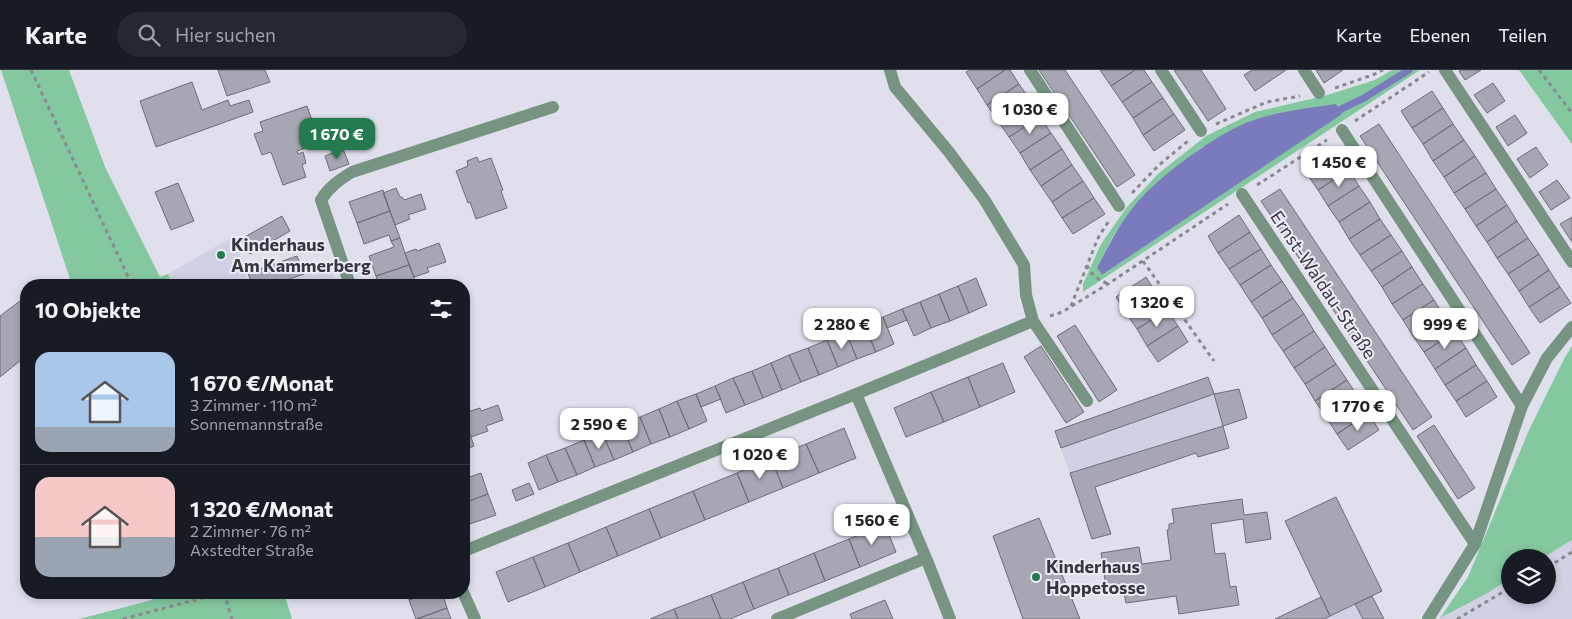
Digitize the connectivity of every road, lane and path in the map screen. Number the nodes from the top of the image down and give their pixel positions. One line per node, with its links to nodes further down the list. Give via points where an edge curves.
1 (31, 70): 19 (path)
2 (890, 70): 23 (street, via 895,87 984,199 1024,265)
3 (1030, 70): 15 (street)
4 (1161, 70): 13 (street)
5 (1304, 70): 9 (street)
6 (1383, 70): 9 (path)
7 (1445, 70): 17 (street)
8 (1539, 70): 11 (path)
9 (1319, 93): 13 (path, via 1267,102)
10 (553, 106): 20 (street, via 352,172 337,180 321,200)
11 (1572, 113)
12 (1342, 130): 28 (street)
13 (1201, 131): 15 (path, via 1159,165)
14 (1242, 194): 29 (street, Ernst-Waldau-Straße)
15 (1119, 206): 18 (path, via 1098,238)
16 (1143, 261): 25 (path)
17 (1572, 262)
18 (1087, 264): 21 (path, via 1096,278); 22 (path)
19 (129, 279)
20 (348, 279)
21 (1108, 284)
22 (1071, 307)
23 (1032, 321): 26 (street); 27 (street)
24 (1572, 327): 28 (street, via 1546,358)
25 (1214, 361)
26 (856, 394): 30 (street); 32 (street)
27 (1087, 401)
28 (1522, 406): 29 (street)
29 (1475, 544): 43 (street)
30 (470, 549)
31 (1572, 552): 33 (path)
32 (926, 558): 41 (street); 42 (street)
33 (1556, 562)
34 (1501, 593): 44 (path)
35 (202, 599): 38 (path)
36 (227, 599): 39 (path)
37 (466, 599): 40 (street)
38 (124, 619)
39 (232, 619)
40 (475, 619)
41 (777, 619)
42 (950, 619)
43 (1428, 619)
44 (1457, 619)

